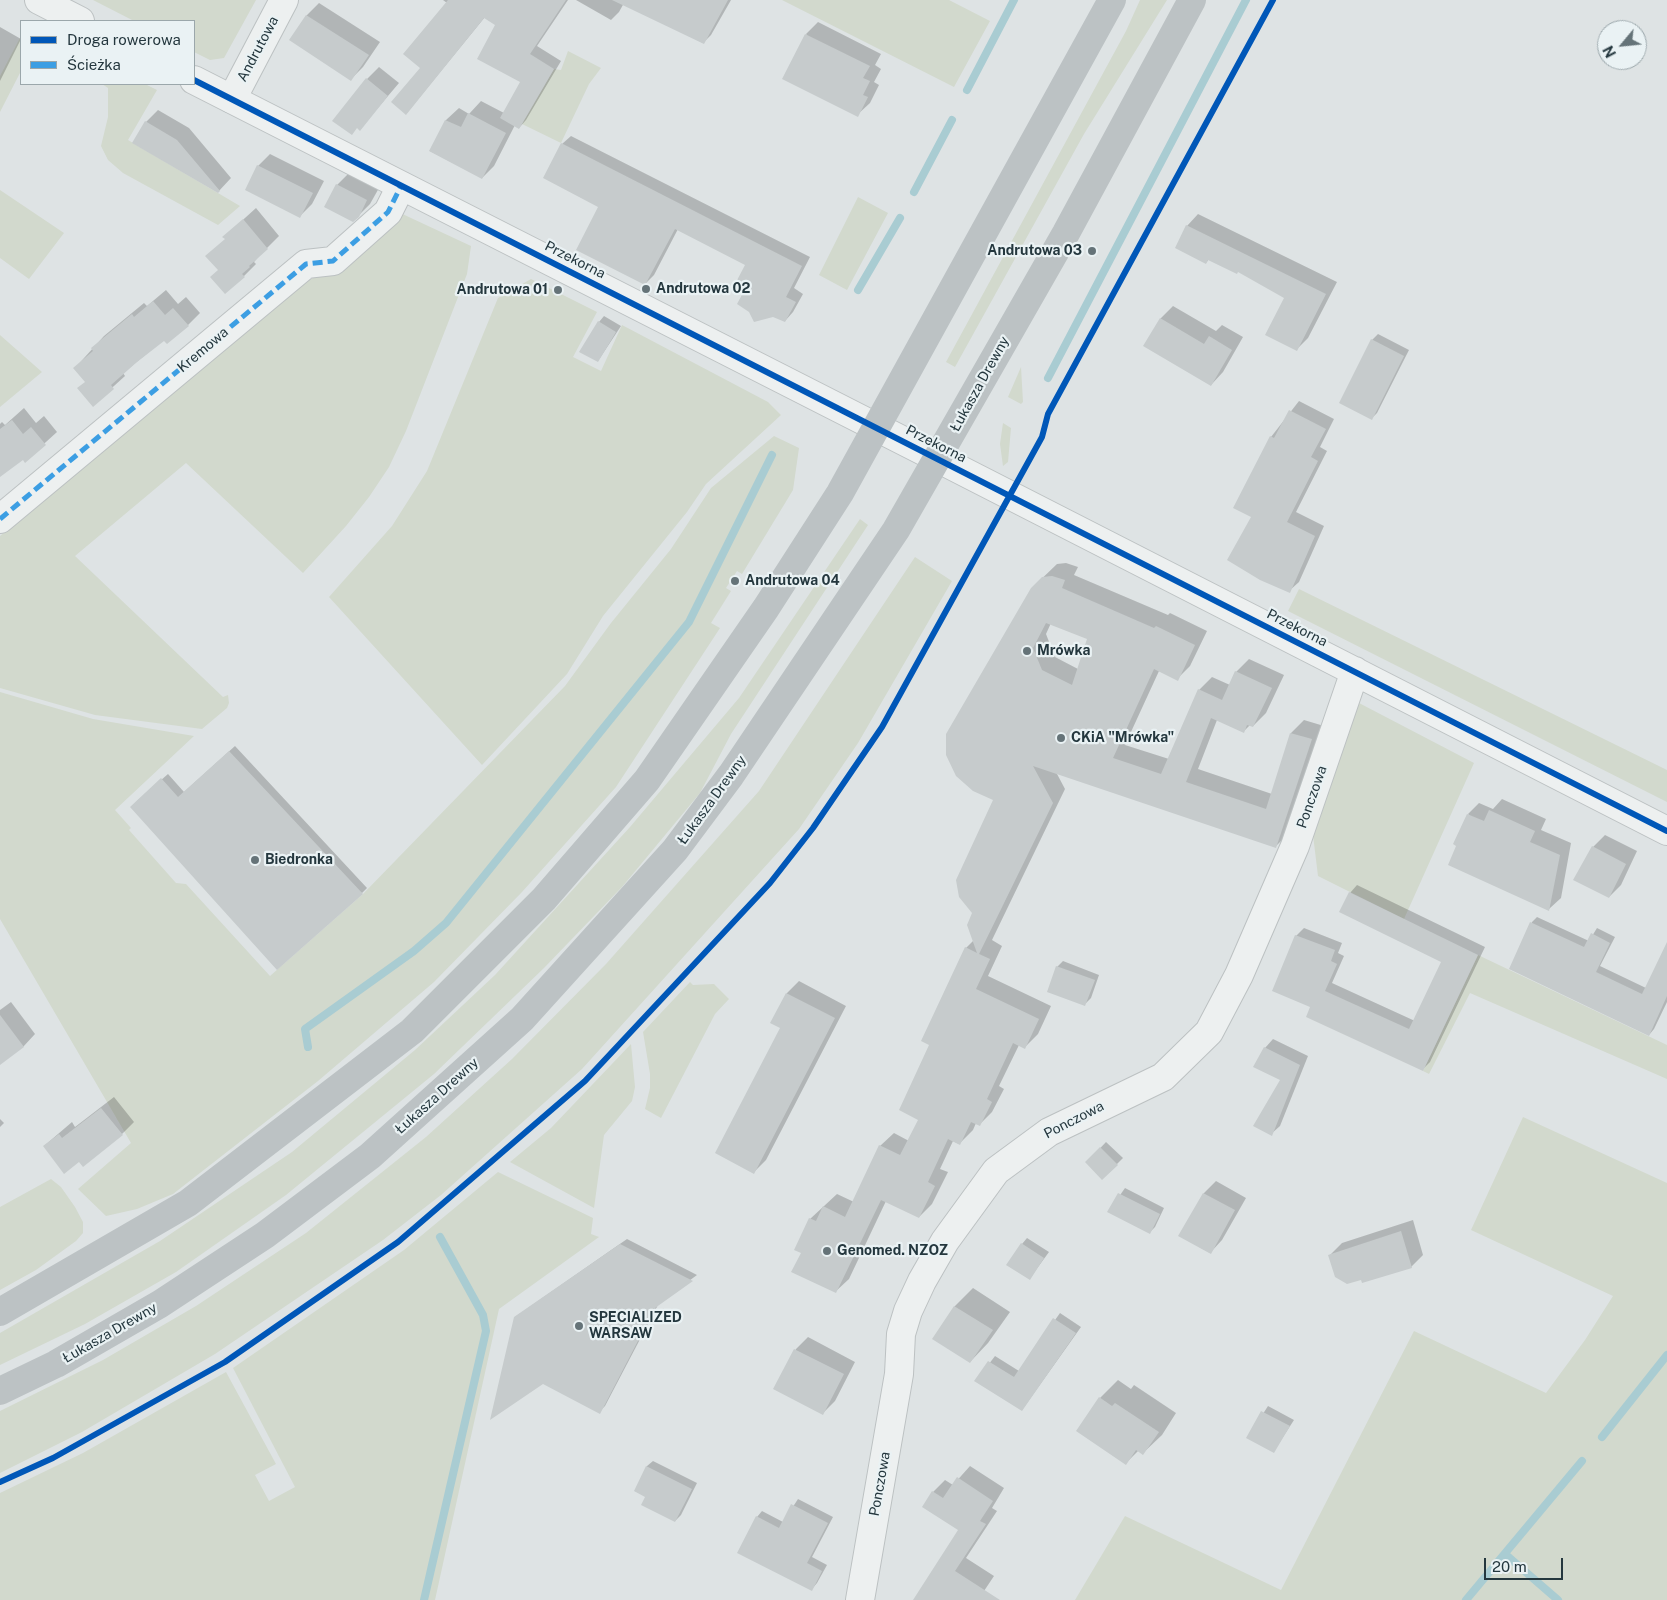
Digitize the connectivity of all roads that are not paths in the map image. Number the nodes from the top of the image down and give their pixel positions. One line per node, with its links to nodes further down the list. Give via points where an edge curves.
1 (39, 0): 5 (street)
2 (284, 0): 7 (street, Andrutowa)
3 (1112, 0): 9 (main road)
4 (1192, 0): 10 (main road, Łukasza Drewny, via 1066,234)
5 (78, 20)
6 (195, 80): 7 (street, Przekorna)
7 (232, 99): 8 (street, Przekorna)
8 (401, 186): 9 (street, Przekorna); 11 (street, Kremowa, via 388,212 333,261 306,264)
9 (877, 428): 10 (street, Przekorna); 14 (main road, via 840,493 766,608 647,780 544,899 412,1032 188,1203)
10 (939, 459): 12 (street, Przekorna); 15 (main road, Łukasza Drewny, via 896,530 703,813 675,850 522,1019 370,1156 265,1235 160,1304 56,1364)
11 (0, 519)
12 (1355, 671): 13 (street, Przekorna); 16 (street, Ponczowa, via 1295,846 1231,992 1209,1032 1163,1077 1049,1132 996,1171 922,1281 901,1334 899,1374)
13 (1667, 831)
14 (0, 1312)
15 (0, 1391)
16 (860, 1600)

